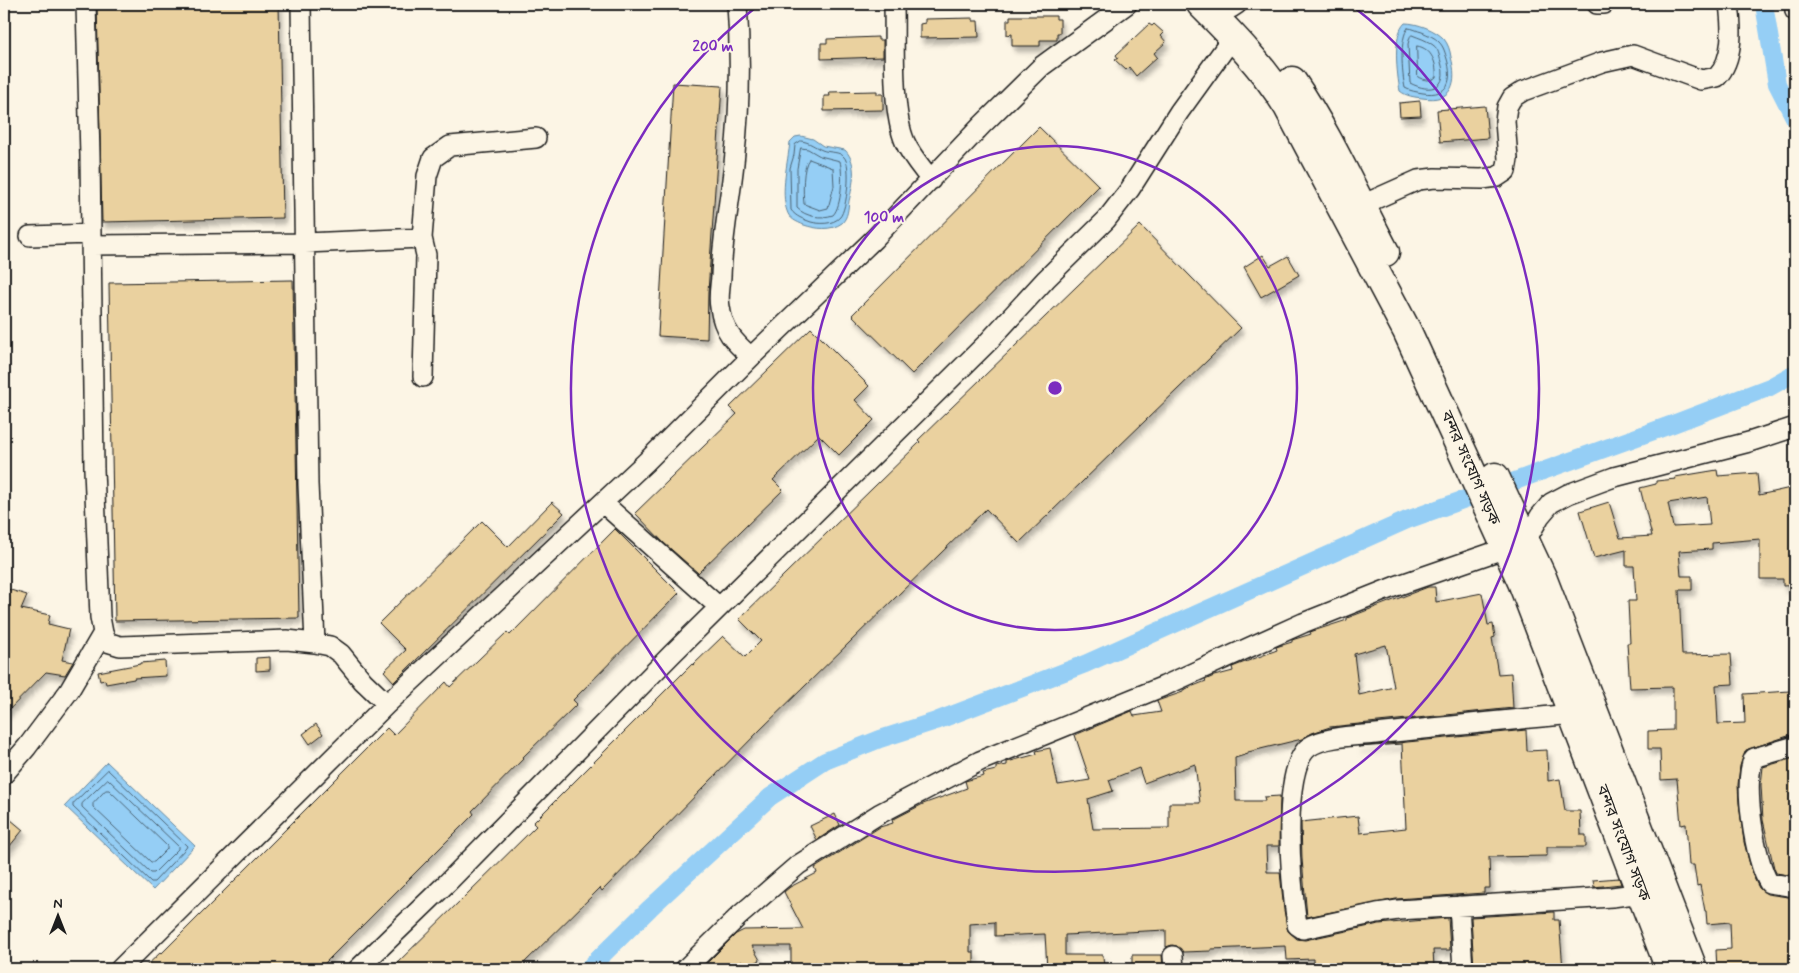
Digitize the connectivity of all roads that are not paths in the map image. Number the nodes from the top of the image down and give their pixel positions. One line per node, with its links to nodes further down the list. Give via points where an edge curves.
1 (86, 4): 19 (street)
2 (301, 4): 20 (street)
3 (737, 4): 21 (street, via 740,91 721,259 719,306 732,341)
4 (894, 4): 15 (street, via 898,117 904,141)
5 (1128, 4): 15 (street, via 1042,66)
6 (1202, 4): 13 (highway, বন্দর সংযোগ সড়ক)
7 (1597, 4): 8 (street)
8 (1604, 4)
9 (1729, 4): 16 (street, via 1729,56 1717,78 1700,80 1633,56 1602,62 1512,98 1505,121 1506,171 1497,177 1418,180)
10 (1795, 4): 12 (street)
11 (1231, 5): 16 (highway, বন্দর সংযোগ সড়ক, via 1287,73 1310,107)
12 (1795, 11)
13 (1233, 37): 23 (highway, বন্দর সংযোগ সড়ক, via 1276,86 1407,330); 27 (street, via 1106,220 988,342)
14 (536, 138): 18 (street, via 450,146 433,158 427,176)
15 (931, 180): 21 (street)
16 (1362, 204): 23 (highway, বন্দর সংযোগ সড়ক, via 1420,318)
17 (30, 236): 19 (street)
18 (422, 238): 20 (street); 22 (street, via 426,255)
19 (91, 240): 20 (street); 28 (street, via 94,477)
20 (304, 243): 29 (street)
21 (751, 357): 25 (street)
22 (423, 377)
23 (1439, 379): 26 (highway, বন্দর সংযোগ সড়ক)
24 (1795, 427): 26 (street, via 1614,477 1568,494 1551,503)
25 (603, 503): 27 (street); 31 (street)
26 (1516, 545): 30 (highway, বন্দর সংযোগ সড়ক, via 1522,582); 40 (street, via 1396,586 1303,623 1164,686 955,773 879,814 798,865)
27 (719, 607): 39 (street)
28 (103, 633): 29 (street, via 108,642 120,646 287,640); 34 (street, via 64,697)
29 (314, 643): 31 (street, via 330,646 341,654)
30 (1570, 676): 32 (highway, বন্দর সংযোগ সড়ক); 43 (highway, বন্দর সংযোগ সড়ক)
31 (387, 704): 38 (street)
32 (1573, 714): 36 (highway, বন্দর সংযোগ সড়ক); 37 (street, via 1343,738 1308,747 1299,760 1289,822 1297,925 1303,929 1378,913)
33 (1795, 746): 35 (street, via 1754,758 1749,774 1751,812 1764,876 1769,883)
34 (4, 774)
35 (1795, 887)
36 (1642, 893): 37 (street); 42 (highway, বন্দর সংযোগ সড়ক)
37 (1459, 906): 41 (street)
38 (120, 969)
39 (358, 969)
40 (684, 969)
41 (1463, 969)
42 (1670, 969)
43 (1693, 969)

